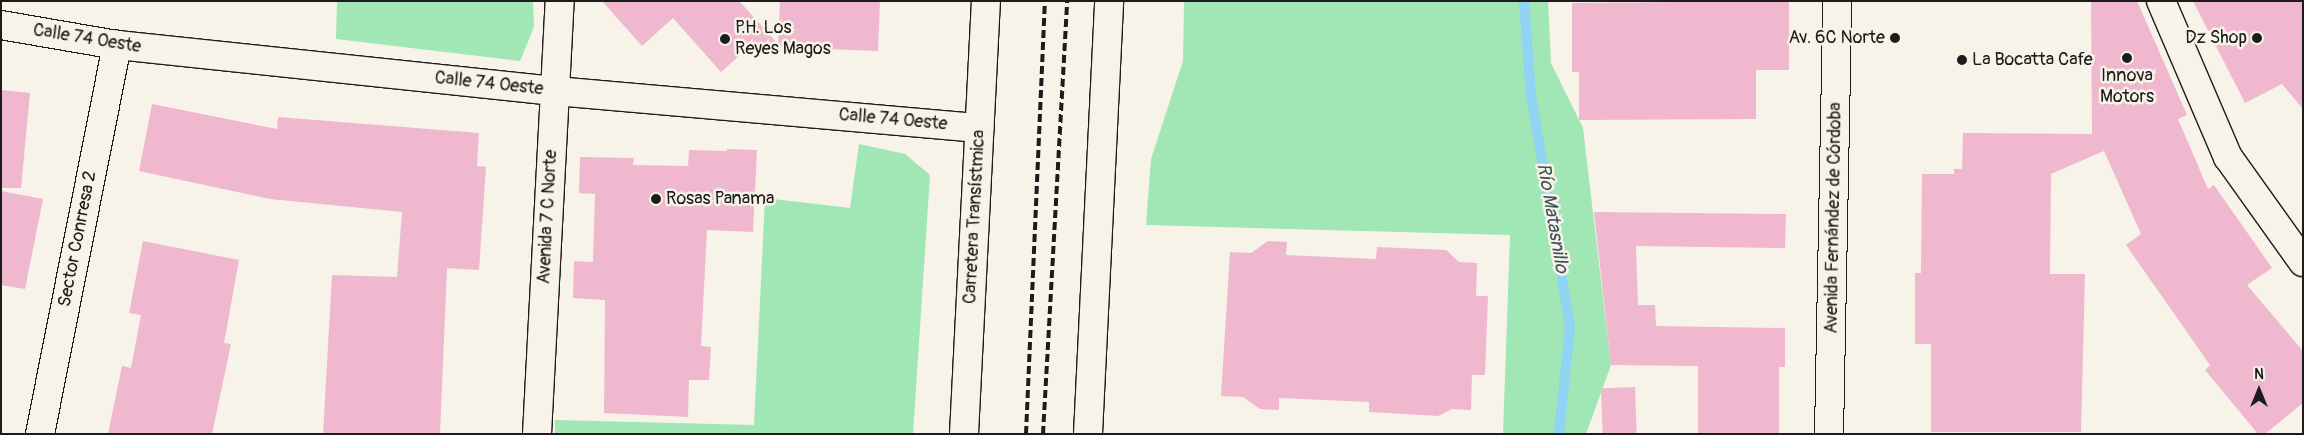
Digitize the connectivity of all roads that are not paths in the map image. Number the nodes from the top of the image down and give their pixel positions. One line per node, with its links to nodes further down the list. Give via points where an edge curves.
1 (560, 1): 8 (street, Avenida 7 C Norte)
2 (986, 1): 9 (street, Carretera Transístmica)
3 (1109, 1): 14 (street)
4 (1837, 1): 15 (street, Avenida Fernández de Córdoba)
5 (2161, 1): 10 (street, via 2228,157)
6 (1, 25): 7 (street, Calle 74 Oeste)
7 (117, 45): 8 (street, Calle 74 Oeste); 11 (street, Sector Conrresa 2)
8 (554, 91): 9 (street, Calle 74 Oeste); 12 (street, Avenida 7 C Norte)
9 (980, 128): 13 (street, Carretera Transístmica)
10 (2303, 262)
11 (40, 434)
12 (537, 434)
13 (964, 434)
14 (1088, 434)
15 (1829, 434)

